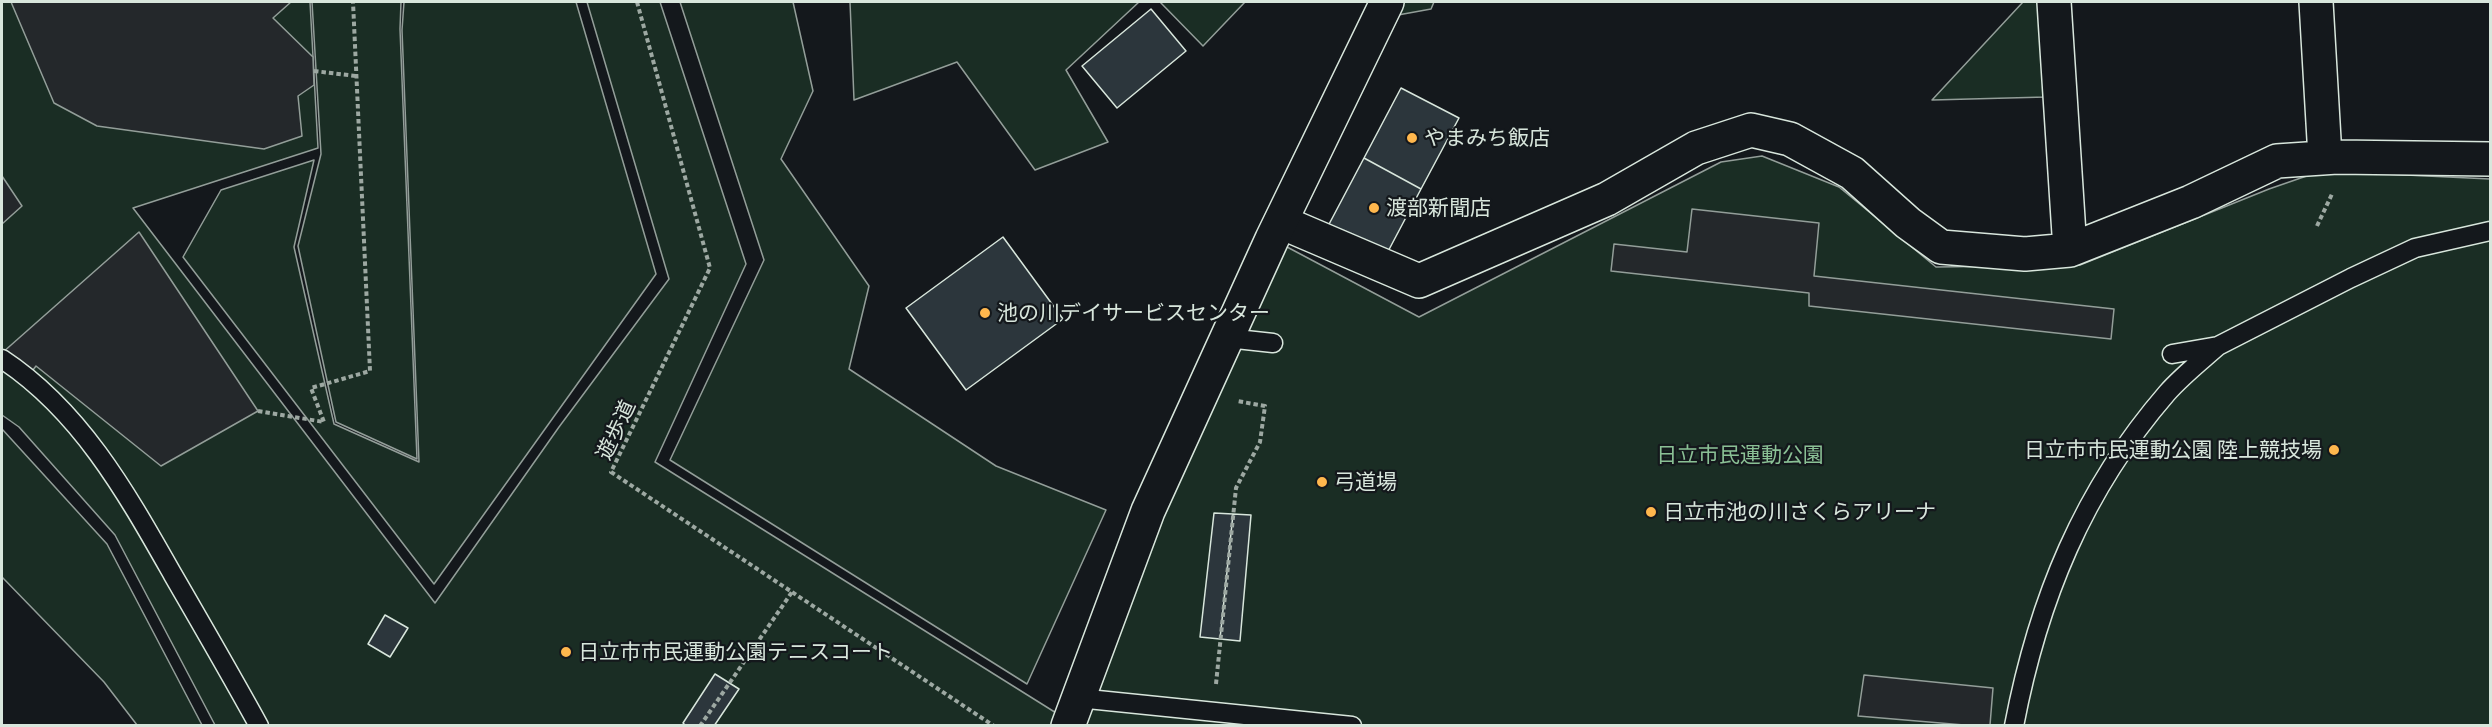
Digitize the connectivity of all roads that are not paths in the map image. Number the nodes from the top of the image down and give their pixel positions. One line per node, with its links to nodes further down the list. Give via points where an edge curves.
1 (1387, 2): 6 (street)
2 (2054, 2): 8 (street)
3 (2316, 2): 5 (street)
4 (2490, 159): 5 (street)
5 (2330, 172): 8 (street, via 2277,161 2191,202)
6 (1281, 222): 8 (street, via 1419,281 1607,199 1696,148 1751,130 1790,139 1852,173 1941,247 2025,254); 9 (street)
7 (2490, 231): 11 (lane, via 2415,248)
8 (2070, 250)
9 (1227, 338): 10 (lane); 14 (street, via 1148,511)
10 (1273, 343)
11 (2218, 346): 12 (lane); 17 (lane, via 2169,391 2129,440 2084,513 2046,600)
12 (2172, 354)
13 (2, 359): 15 (lane, via 55,402 114,474)
14 (1073, 712): 16 (lane, via 1213,711)
15 (259, 726)
16 (1352, 726)
17 (2014, 726)

